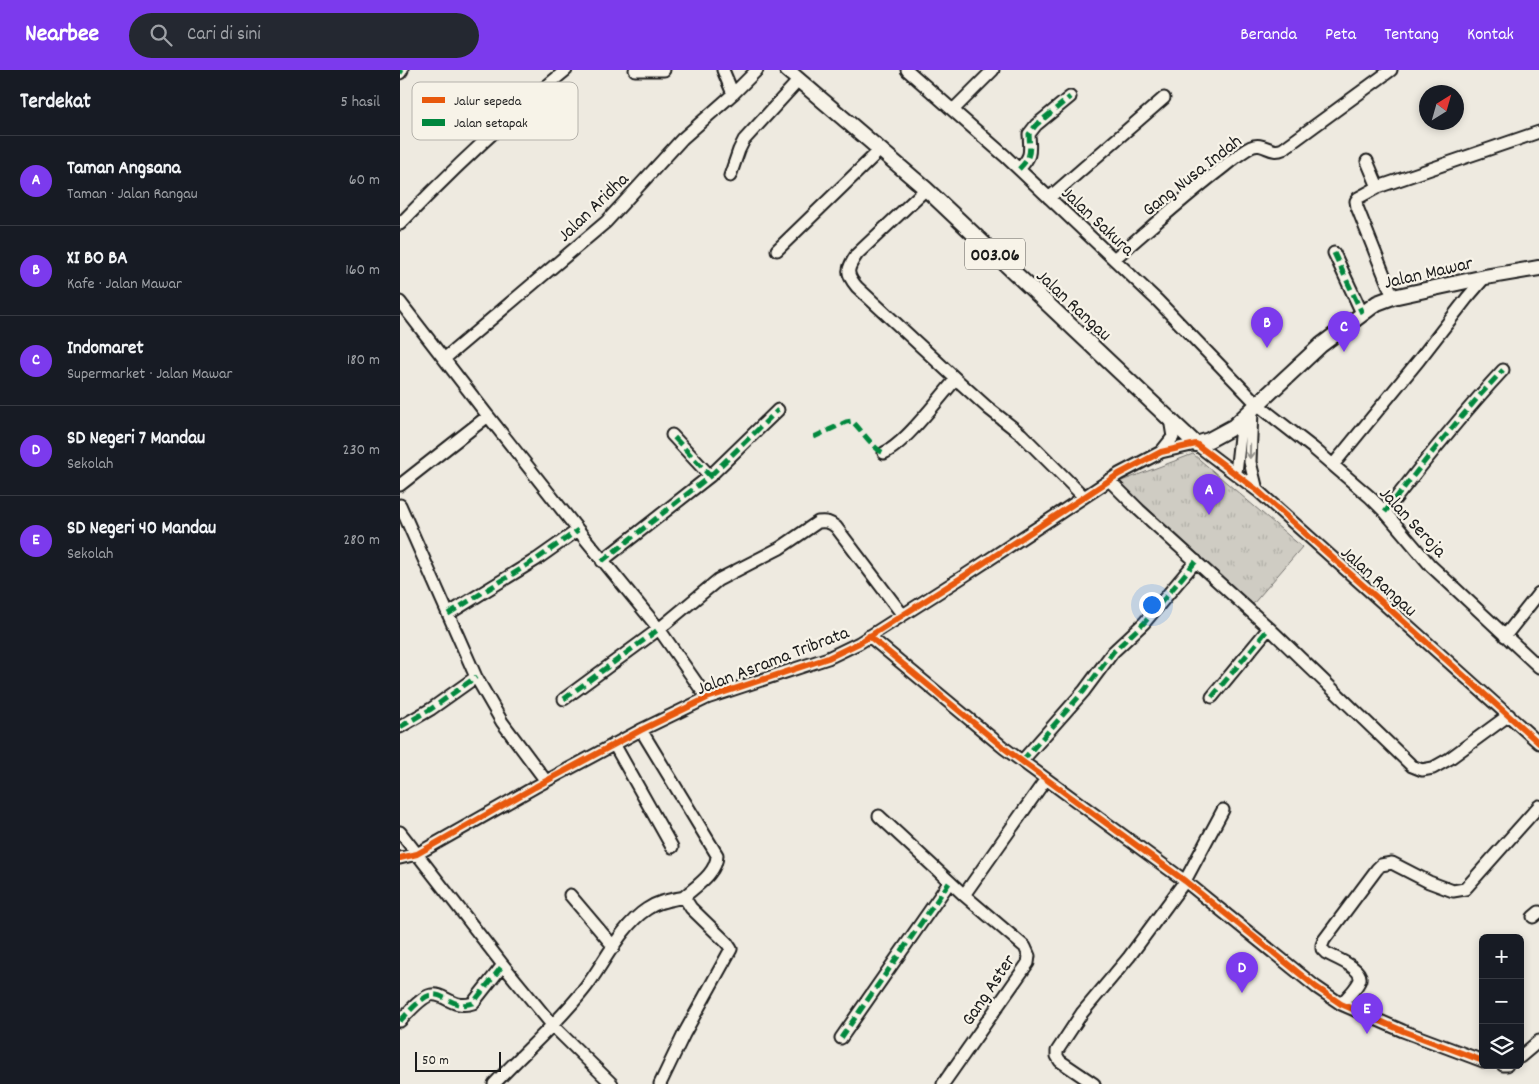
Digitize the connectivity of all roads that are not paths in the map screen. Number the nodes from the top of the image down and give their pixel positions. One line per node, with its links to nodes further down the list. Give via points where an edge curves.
1 (566, 70): 11 (street)
2 (635, 70): 3 (street)
3 (664, 70)
4 (723, 70): 12 (street)
5 (757, 70): 12 (street, Jalan Aridha)
6 (787, 70): 10 (main road, Jalan Rangau / 003.06)
7 (907, 70): 15 (street, Jalan Sakura)
8 (993, 70): 15 (street)
9 (1391, 70): 28 (street, Gang Nusa Indah, via 1283,149 1271,151 1258,145 1246,149)
10 (798, 80): 18 (main road, Jalan Rangau / 003.06); 21 (street, via 744,140)
11 (551, 82)
12 (733, 94): 34 (street, Jalan Aridha, via 682,139 606,222)
13 (1070, 97): 20 (street, via 1029,134 1028,160)
14 (1164, 98): 24 (street)
15 (953, 110): 20 (street, Jalan Sakura)
16 (1539, 132): 22 (street)
17 (485, 140): 25 (street)
18 (880, 150): 23 (main road, Jalan Rangau / 003.06); 26 (street)
19 (1367, 161): 22 (street)
20 (1019, 169): 24 (street, Jalan Sakura)
21 (730, 176)
22 (1378, 187): 31 (street, via 1361,195 1356,204)
23 (926, 190): 36 (street, via 857,254 848,272 857,287); 40 (main road, Jalan Rangau / 003.06)
24 (1049, 198): 28 (street, Jalan Sakura)
25 (400, 224)
26 (777, 250)
27 (1334, 253): 33 (street)
28 (1114, 260): 38 (street, Jalan Sakura, via 1158,300)
29 (1539, 268): 30 (main road, Jalan Mawar)
30 (1485, 277): 31 (main road, Jalan Mawar); 45 (street)
31 (1393, 296): 33 (main road, Jalan Mawar)
32 (400, 302): 34 (street)
33 (1362, 313): 38 (main road, Jalan Mawar, via 1320,345)
34 (444, 359): 39 (street)
35 (1502, 370): 53 (street, via 1432,451)
36 (956, 379): 43 (street, via 919,422); 51 (street, via 1021,434)
37 (778, 410): 47 (street)
38 (1250, 411): 40 (main road, Jalan Mawar, via 1233,428 1209,440); 45 (street, Jalan Seroja, via 1313,448); 46 (street); 50 (street, one-way to 50, via 1250,462)
39 (488, 416): 49 (street); 54 (street)
40 (1185, 432): 42 (street); 42 (street, via 1173,432); 44 (street, Jalan Asrama Tribrata); 46 (street, Jalan Rangau)
41 (672, 435): 47 (street)
42 (1170, 442): 44 (street)
43 (884, 452)
44 (1160, 452): 48 (street, Jalan Asrama Tribrata)
45 (1332, 465): 53 (street, Jalan Seroja)
46 (1236, 473): 50 (street, Jalan Rangau)
47 (710, 476): 55 (street)
48 (1109, 480): 51 (street, Jalan Asrama Tribrata); 56 (street)
49 (400, 484)
50 (1258, 491): 69 (street, Jalan Rangau)
51 (1084, 497): 59 (street, Jalan Asrama Tribrata)
52 (400, 505): 58 (street)
53 (1385, 512): 63 (street, Jalan Seroja, via 1430,565)
54 (578, 530): 55 (street); 58 (street)
55 (602, 561): 61 (street)
56 (1196, 561): 60 (street); 74 (street, via 1144,623 1113,652 1084,691)
57 (1539, 593): 63 (street)
58 (448, 614): 65 (street)
59 (902, 614): 61 (street, via 836,527 825,521 818,522 780,548 718,580); 62 (street, Jalan Asrama Tribrata)
60 (1268, 628): 66 (street); 69 (street, via 1399,755 1422,770 1434,768 1450,759)
61 (659, 629): 67 (street); 68 (street)
62 (869, 636): 67 (street, Jalan Asrama Tribrata, via 828,658); 74 (street)
63 (1504, 636): 64 (street, Jalan Seroja)
64 (1539, 667)
65 (476, 677): 70 (street); 76 (street, via 502,722)
66 (1212, 697)
67 (707, 698): 71 (street, Jalan Asrama Tribrata)
68 (564, 699)
69 (1509, 715): 72 (street, Jalan Rangau)
70 (400, 727)
71 (641, 730): 73 (street, Jalan Asrama Tribrata); 88 (street, via 717,855 712,872)
72 (1539, 743)
73 (614, 744): 76 (street, Jalan Asrama Tribrata); 81 (street)
74 (1022, 761): 75 (street)
75 (1046, 780): 84 (street); 87 (street)
76 (546, 781): 82 (street, Jalan Asrama Tribrata)
77 (1539, 806): 91 (street, via 1465,889 1453,891 1392,863 1381,865 1322,944 1322,950 1360,972 1360,981)
78 (1223, 810): 84 (street)
79 (880, 816): 85 (street)
80 (400, 832): 82 (street)
81 (672, 846)
82 (417, 854): 83 (street, Jalan Asrama Tribrata); 90 (street)
83 (400, 858)
84 (1184, 881): 91 (street, via 1316,988); 102 (street, via 1082,1013 1057,1051 1060,1061)
85 (950, 883): 87 (street); 94 (street)
86 (570, 895): 89 (street)
87 (964, 895): 101 (street, Gang Aster, via 1025,947 1030,956)
88 (684, 897): 89 (street, via 647,909 628,927); 100 (street, via 731,949)
89 (614, 947): 93 (street)
90 (503, 965): 92 (street, via 473,1004 458,1005 431,994); 93 (street)
91 (1341, 1004): 97 (street)
92 (400, 1021)
93 (553, 1026): 98 (street); 99 (street)
94 (841, 1038)
95 (1539, 1041): 96 (street)
96 (1524, 1054)
97 (1479, 1060)
98 (494, 1084)
99 (612, 1084)
100 (660, 1084)
101 (943, 1084)
102 (1094, 1084)

